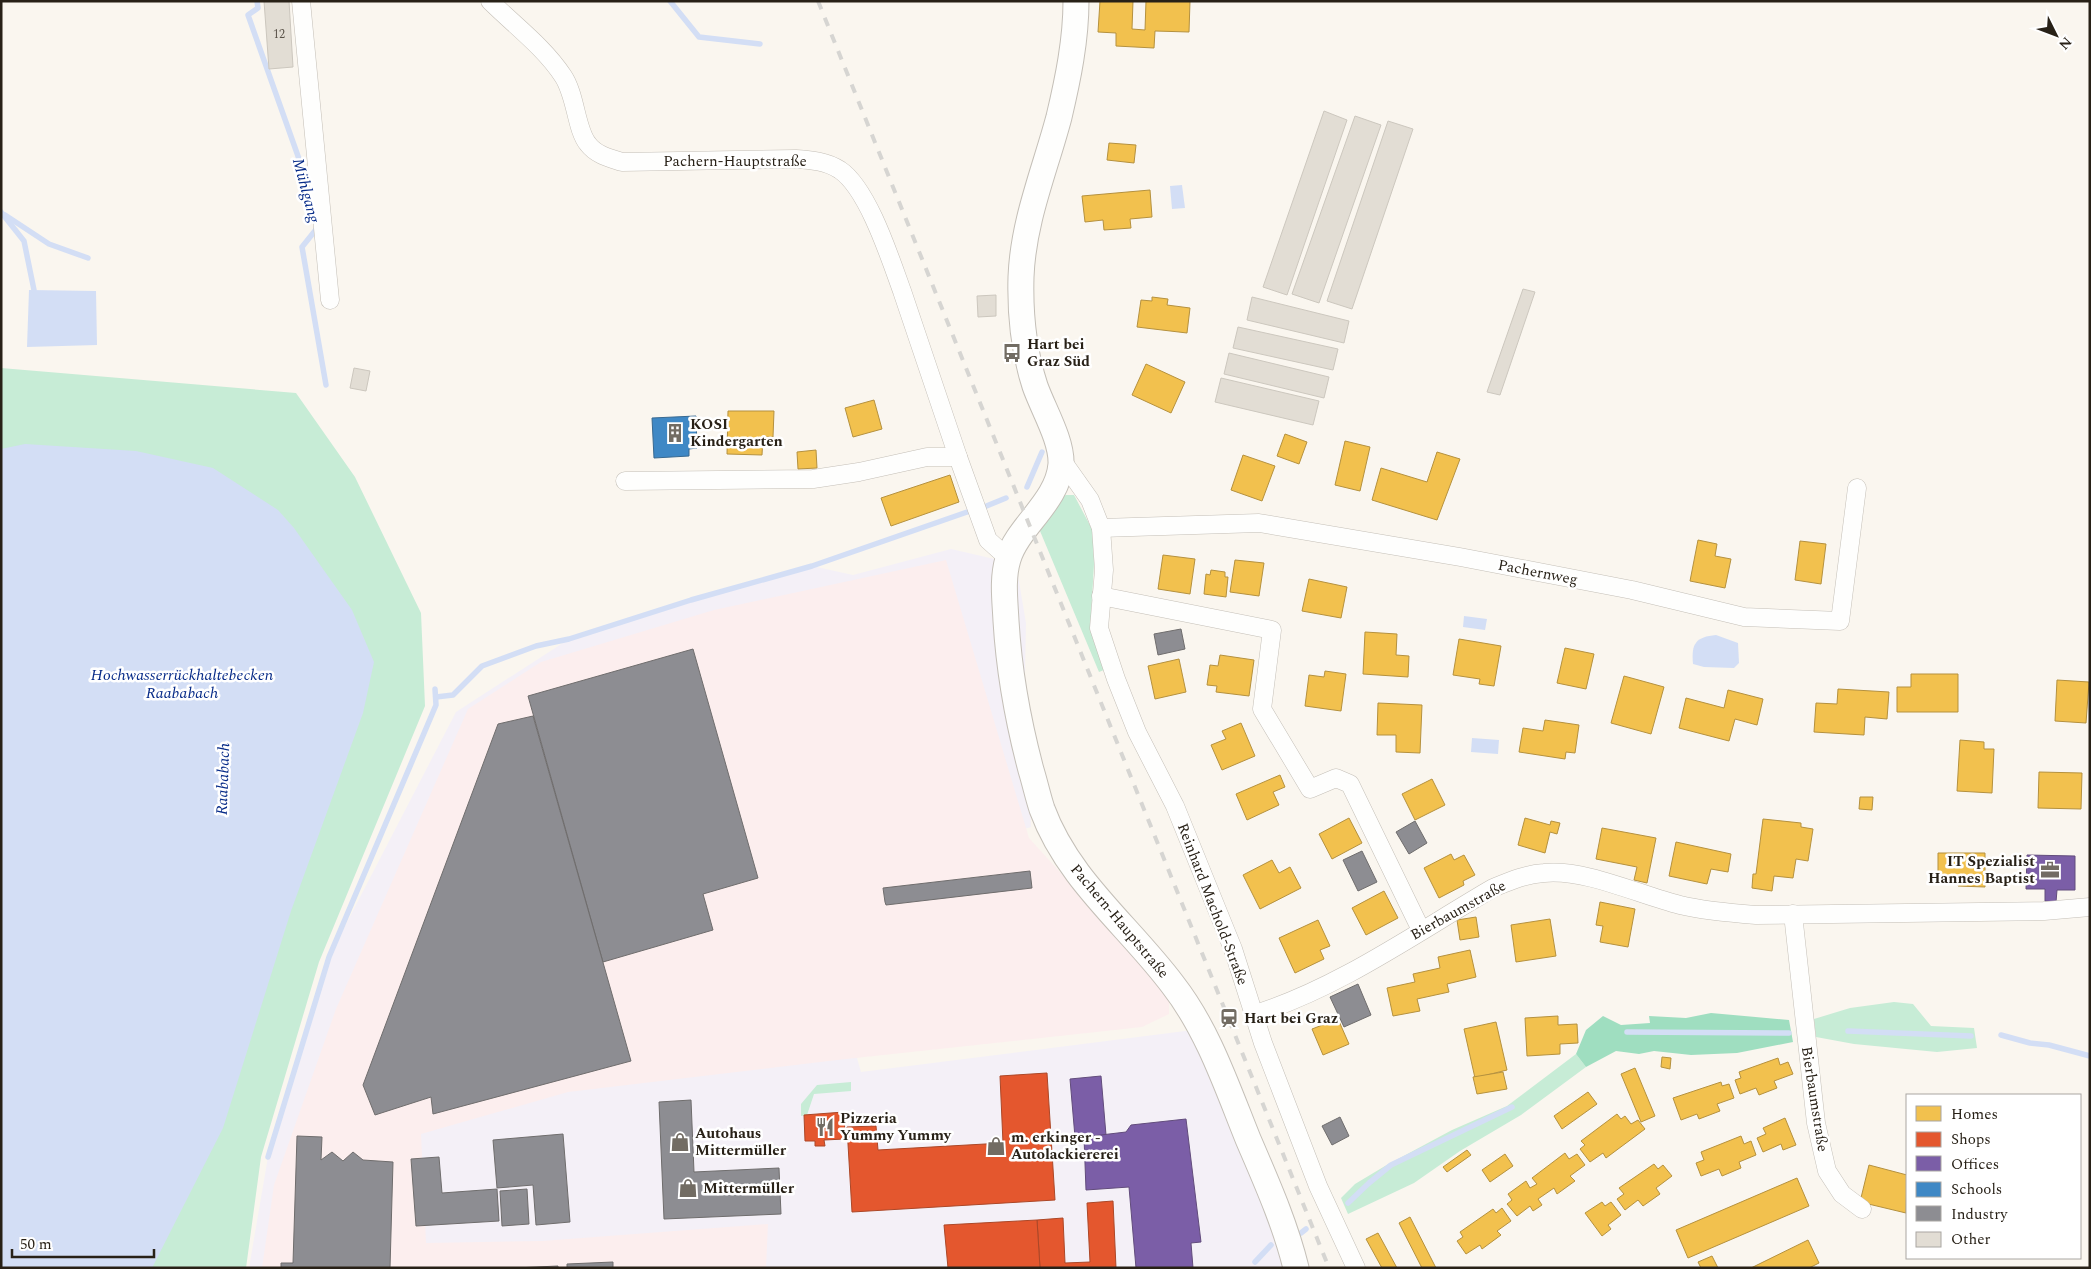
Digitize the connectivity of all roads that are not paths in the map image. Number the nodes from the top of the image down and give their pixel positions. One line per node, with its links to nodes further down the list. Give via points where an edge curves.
1 (301, 1): 4 (street)
2 (490, 1): 5 (street, Pachern-Hauptstraße, via 564,77 572,93 583,135 601,155 622,162 796,159 819,161 840,170 856,188 872,215)
3 (1076, 1): 6 (main road, Pachern-Hauptstraße, via 1072,50 1059,116 1028,223 1021,296 1034,383 1056,437)
4 (330, 300)
5 (958, 457): 7 (street, via 927,457 813,479); 10 (street, Pachern-Hauptstraße, via 988,540)
6 (1061, 459): 9 (street, Reinhard Machold-Straße, via 1090,500); 10 (main road, Pachern-Hauptstraße, via 1058,478 1049,498)
7 (625, 481)
8 (1857, 488): 9 (street, Pachernweg, via 1840,621 1744,617 1622,588 1259,523)
9 (1102, 528): 11 (street, Reinhard Machold-Straße, via 1104,570)
10 (1008, 558): 17 (main road, Pachern-Hauptstraße, via 1004,584 1009,662 1023,740 1042,808 1057,842 1075,870 1175,986 1193,1014 1281,1219)
11 (1101, 596): 14 (street, via 1272,630 1262,709 1310,789 1336,778 1350,784); 15 (street, Reinhard Machold-Straße, via 1099,628 1116,679 1137,732 1175,806 1233,950)
12 (2090, 907): 13 (street, Bierbaumstraße, via 2034,911)
13 (1793, 914): 14 (street, Bierbaumstraße, via 1720,912 1680,905 1595,878 1544,872 1493,888); 16 (street, Bierbaumstraße, via 1816,1123 1827,1171 1842,1194)
14 (1421, 930): 15 (street, Bierbaumstraße, via 1348,974)
15 (1254, 1014): 18 (street, Reinhard Machold-Straße, via 1318,1186)
16 (1862, 1209)
17 (1296, 1268)
18 (1356, 1268)

